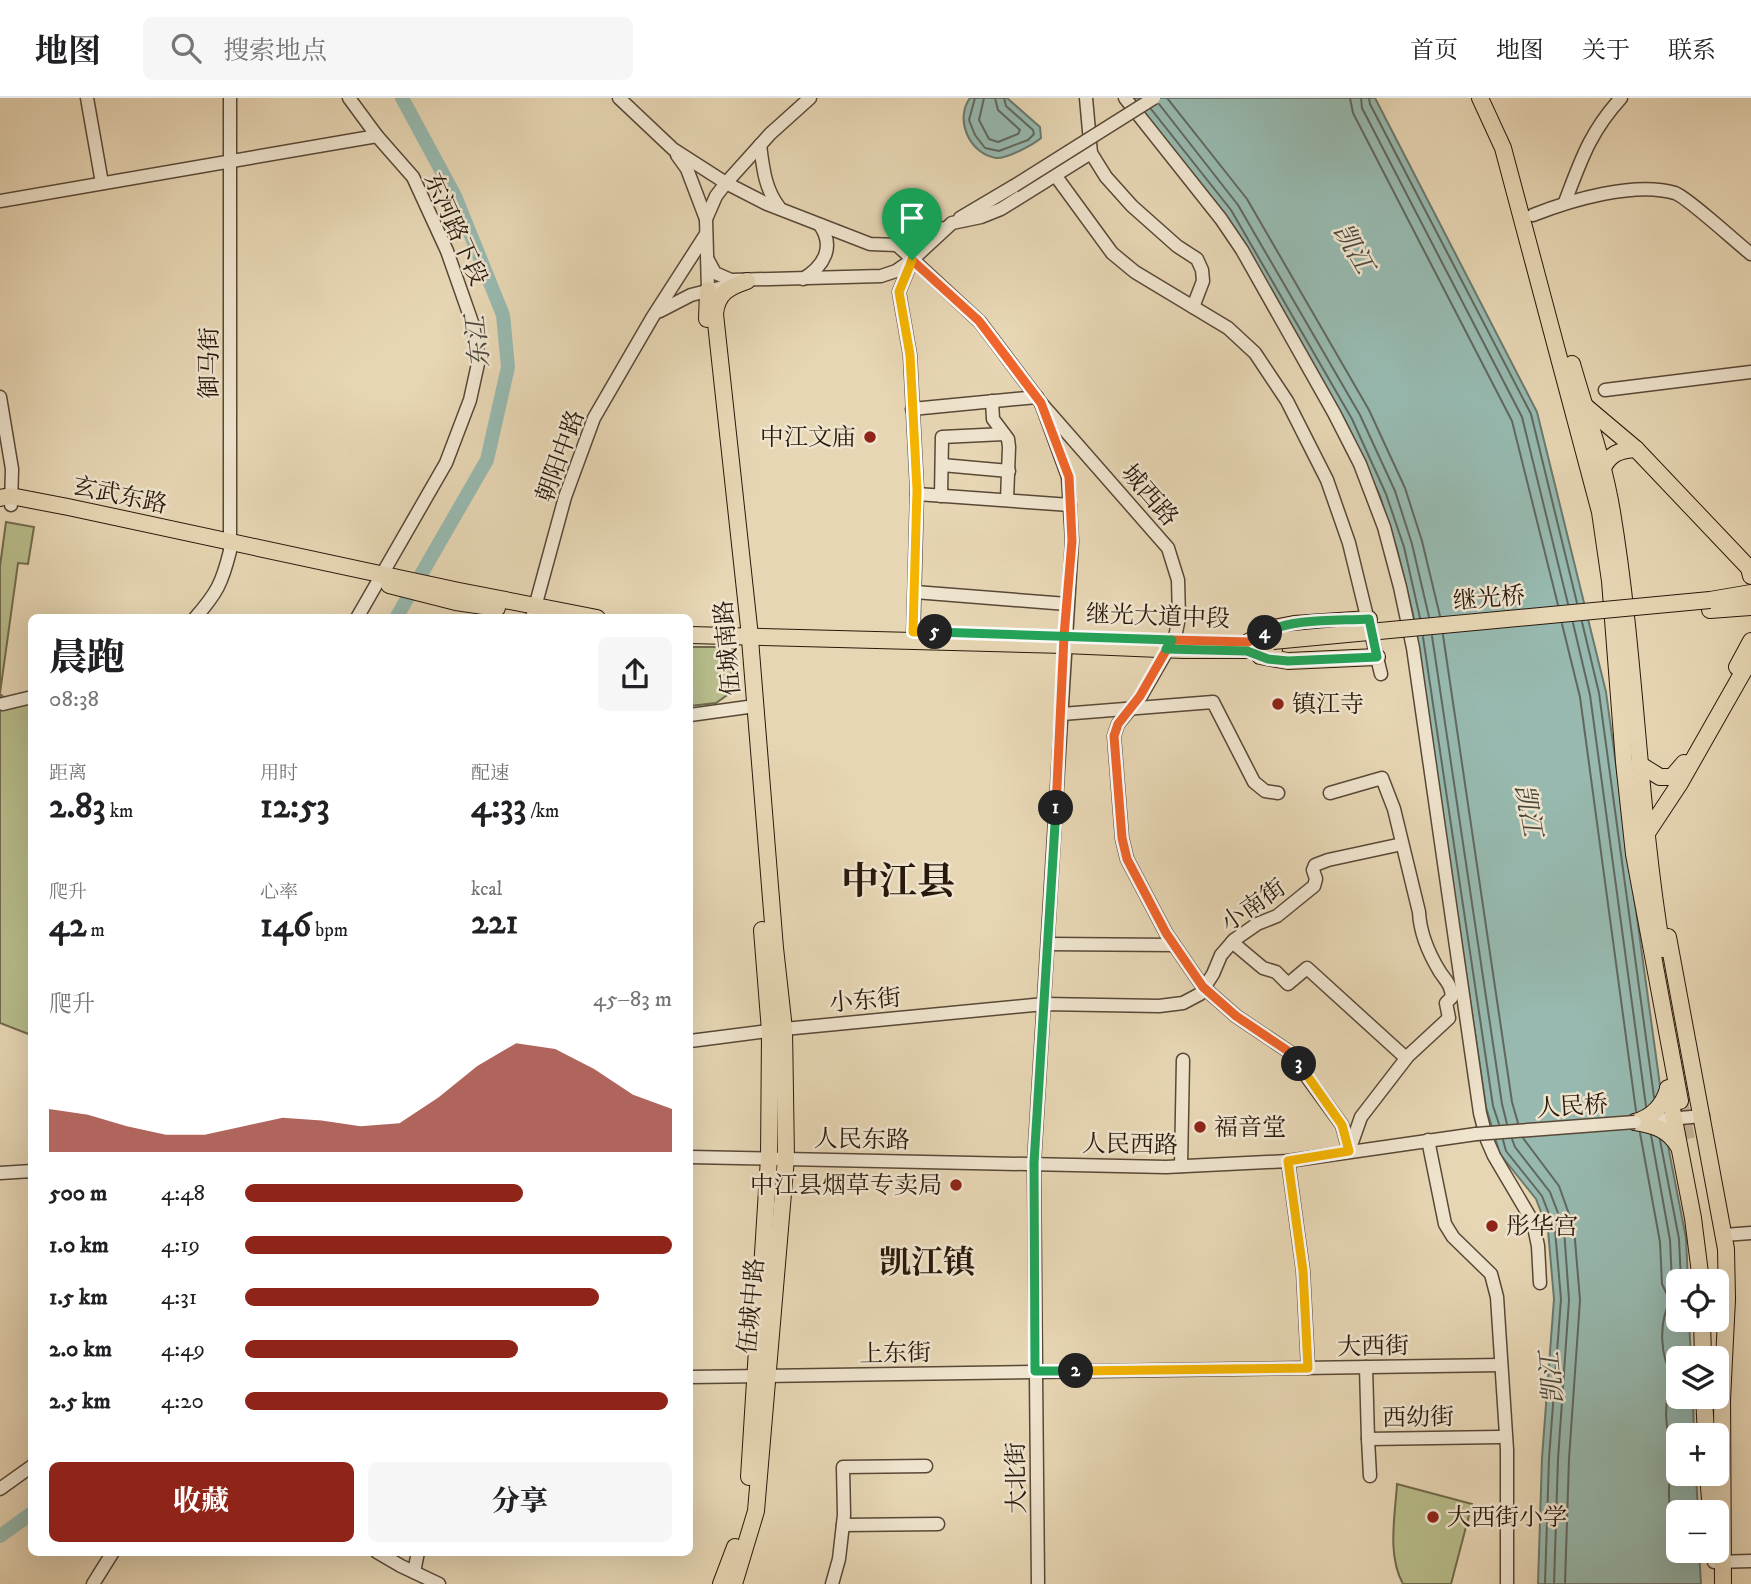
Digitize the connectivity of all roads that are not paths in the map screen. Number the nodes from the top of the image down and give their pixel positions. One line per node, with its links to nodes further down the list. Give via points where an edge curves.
1 (87, 98): 18 (street)
2 (230, 98): 16 (street, 御马街)
3 (349, 98): 12 (street, 东河路下段)
4 (619, 98): 14 (street)
5 (810, 98): 13 (street)
6 (1086, 98): 15 (street)
7 (1125, 98): 118 (street, via 1242,250 1334,413 1384,527 1413,648 1480,1113 1494,1156 1533,1222)
8 (1154, 98): 25 (street, bridge)
9 (1480, 98): 42 (main road, via 1503,148)
10 (1490, 98): 23 (main road, via 1512,145)
11 (1620, 98): 21 (street, via 1587,144)
12 (377, 136): 16 (street); 57 (street, 东河路下段, via 413,177 441,238 473,325 479,359 470,400 446,463)
13 (761, 145): 19 (street); 22 (street, via 767,185)
14 (673, 149): 19 (street); 24 (street, via 687,169)
15 (1091, 152): 17 (street); 35 (street, via 1132,206 1197,259 1203,281)
16 (230, 161): 18 (street); 54 (street, 御马街)
17 (1055, 175): 25 (street, via 1001,209); 35 (street, via 1112,253)
18 (102, 183): 20 (street)
19 (726, 183): 22 (street); 24 (street)
20 (0, 201)
21 (1565, 202): 23 (street); 29 (street, via 1631,189 1677,194)
22 (781, 209): 26 (street)
23 (1533, 215): 42 (main road)
24 (706, 219): 27 (street)
25 (952, 223): 28 (street); 31 (street)
26 (820, 225): 28 (street, via 870,244); 32 (street, via 827,238 826,253 818,267)
27 (706, 234): 30 (street); 36 (street, 朝阳中路)
28 (897, 245): 31 (street, 城西路)
29 (1751, 254)
30 (708, 260): 33 (street, via 722,277); 34 (street)
31 (912, 260): 32 (street, via 881,276); 40 (street, 城西路, via 979,321); 43 (street, via 899,292 910,355)
32 (802, 279): 33 (street)
33 (747, 281): 34 (street); 67 (main road, 伍城南路, via 719,297 715,314)
34 (708, 290): 36 (street, via 671,304); 67 (main road, 伍城南路, via 706,314)
35 (1193, 307): 65 (street, via 1228,328 1255,353 1287,401 1327,480)
36 (652, 318): 61 (street, 朝阳中路, via 594,418 565,497)
37 (1751, 372): 38 (street)
38 (1605, 390)
39 (0, 397): 52 (street, via 12,469)
40 (1039, 400): 41 (street); 53 (street, 大北街, via 1069,477); 72 (street, 城西路, via 1168,548 1178,580 1179,618)
41 (992, 401): 43 (street); 44 (street, via 993,419)
42 (1577, 401): 45 (main road); 47 (main road); 55 (main road, via 1641,447); 88 (main road, via 1610,581 1624,762)
43 (912, 409): 49 (street)
44 (1004, 434): 46 (street, via 942,437); 48 (street)
45 (1636, 449): 47 (main road, via 1612,455); 56 (main road, via 1749,568)
46 (942, 465): 48 (street); 50 (street)
47 (1602, 470): 83 (main road, via 1622,581)
48 (1009, 471): 51 (street)
49 (917, 494): 50 (street); 58 (street)
50 (941, 496): 51 (street)
51 (1007, 500): 53 (street)
52 (5, 502): 54 (main road, 玄武东路)
53 (1070, 505): 60 (street, 大北街)
54 (230, 546): 57 (main road, 玄武东路); 62 (street, 御马街, via 224,577)
55 (1751, 562)
56 (1751, 576): 59 (main road)
57 (379, 577): 61 (main road, 玄武东路); 63 (street, 东河路下段)
58 (915, 592): 60 (street); 69 (street)
59 (1749, 603): 73 (main road, 继光桥, bridge)
60 (1067, 604): 70 (street, 大北街)
61 (533, 612): 64 (main road)
62 (198, 614)
63 (359, 614)
64 (554, 614)
65 (1369, 619): 73 (main road, via 1273,628); 74 (street)
66 (693, 626): 67 (main road, 继光大道中段)
67 (744, 632): 68 (main road, 继光大道中段); 69 (main road, 继光大道中段); 79 (main road, 伍城南路)
68 (693, 635)
69 (913, 636): 70 (main road, 继光大道中段)
70 (1064, 640): 72 (main road, 继光大道中段); 81 (street, 大北街)
71 (1751, 641): 83 (main road, via 1679,771 1672,777 1660,777)
72 (1169, 645): 73 (main road, 继光大道中段); 80 (street, 城西路)
73 (1248, 647): 74 (main road, via 1268,659 1288,661)
74 (1377, 657): 76 (street)
75 (1751, 658): 86 (main road)
76 (1381, 674)
77 (28, 698): 78 (street)
78 (3, 704)
79 (750, 707): 82 (street); 94 (main road, 伍城南路, via 773,934)
80 (1129, 709): 81 (street); 84 (street, via 1213,702 1254,782 1265,791); 91 (street, 城西路, via 1114,736 1122,838 1131,868)
81 (1062, 713): 90 (street, 大北街)
82 (693, 715)
83 (1639, 764): 86 (main road)
84 (1278, 793)
85 (1330, 793): 87 (street, via 1382,778)
86 (1647, 833): 88 (main road)
87 (1402, 844): 89 (street, 小南街, via 1315,865 1314,886 1277,916); 96 (street, via 1420,927 1451,986 1452,997 1446,1003 1449,1018)
88 (1642, 853): 98 (main road, via 1661,940); 98 (main road, via 1637,910); 99 (main road, via 1659,888)
89 (1232, 942): 92 (street, 小南街); 96 (street, via 1288,984 1307,968)
90 (1048, 944): 91 (street); 93 (street, 大北街)
91 (1174, 945): 92 (street, 城西路)
92 (1203, 987): 93 (street, 小南街, via 1200,994 1183,1003 1159,1006); 105 (street, 城西路, via 1288,1051 1342,1125)
93 (1044, 1004): 94 (street, 小东街); 110 (street, 大北街)
94 (777, 1030): 95 (street, 小东街); 107 (main road, 伍城中路); 108 (main road, 伍城中路)
95 (693, 1041)
96 (1406, 1058): 105 (street, via 1361,1117)
97 (1183, 1059): 111 (street)
98 (1676, 1096): 100 (main road); 101 (main road)
99 (1703, 1116): 100 (street, 人民桥); 115 (main road)
100 (1672, 1119): 101 (street, 人民桥); 104 (main road)
101 (1635, 1122): 102 (street, 人民桥, bridge); 104 (main road, via 1657,1126)
102 (1476, 1134): 103 (street, 人民西路)
103 (1428, 1140): 105 (street, 人民西路); 121 (street, via 1445,1224 1491,1274)
104 (1685, 1142): 116 (main road); 117 (main road); 119 (main road, via 1719,1263)
105 (1349, 1151): 109 (street, 人民西路)
106 (693, 1157): 107 (street, 人民东路)
107 (769, 1158): 108 (street, 人民东路); 125 (main road, 伍城中路)
108 (786, 1158): 110 (street, 人民东路); 125 (main road, 伍城中路)
109 (1288, 1161): 111 (street, 人民西路); 123 (street, via 1303,1271)
110 (1034, 1163): 111 (street, 人民西路); 124 (street, 大北街)
111 (1181, 1166)
112 (28, 1171): 113 (street)
113 (0, 1172)
114 (1751, 1233): 115 (street)
115 (1724, 1235): 120 (main road, via 1727,1299)
116 (1700, 1269)
117 (1709, 1269)
118 (1539, 1283)
119 (1718, 1346)
120 (1722, 1346)
121 (1501, 1365): 122 (street, 大西街); 128 (street); 152 (street, via 1507,1450); 153 (street, via 1515,1450)
122 (1366, 1367): 123 (street, 大西街); 129 (street, 西幼街)
123 (1308, 1368): 124 (street, 大西街)
124 (1035, 1371): 125 (street, 上东街); 150 (street, 大北街)
125 (761, 1376): 126 (street, 上东街); 147 (main road, 伍城中路, via 747,1511); 148 (main road, 伍城中路, via 756,1511)
126 (693, 1377)
127 (1717, 1409): 134 (main road)
128 (1499, 1437): 129 (street, 西幼街); 151 (street)
129 (1368, 1439): 132 (street)
130 (926, 1466): 136 (street, via 843,1467)
131 (28, 1468): 133 (street)
132 (1370, 1476)
133 (0, 1489)
134 (1716, 1500)
135 (938, 1524): 136 (street)
136 (843, 1525): 149 (street)
137 (110, 1556): 146 (street)
138 (384, 1556): 144 (street)
139 (417, 1556): 144 (street)
140 (1729, 1558): 141 (street)
141 (1751, 1561)
142 (1716, 1563): 154 (main road)
143 (1718, 1563): 155 (main road)
144 (414, 1572): 145 (street)
145 (435, 1583)
146 (93, 1584)
147 (722, 1584)
148 (734, 1584)
149 (832, 1584)
150 (1038, 1584)
151 (1499, 1584)
152 (1507, 1584)
153 (1515, 1584)
154 (1714, 1584)
155 (1723, 1584)

